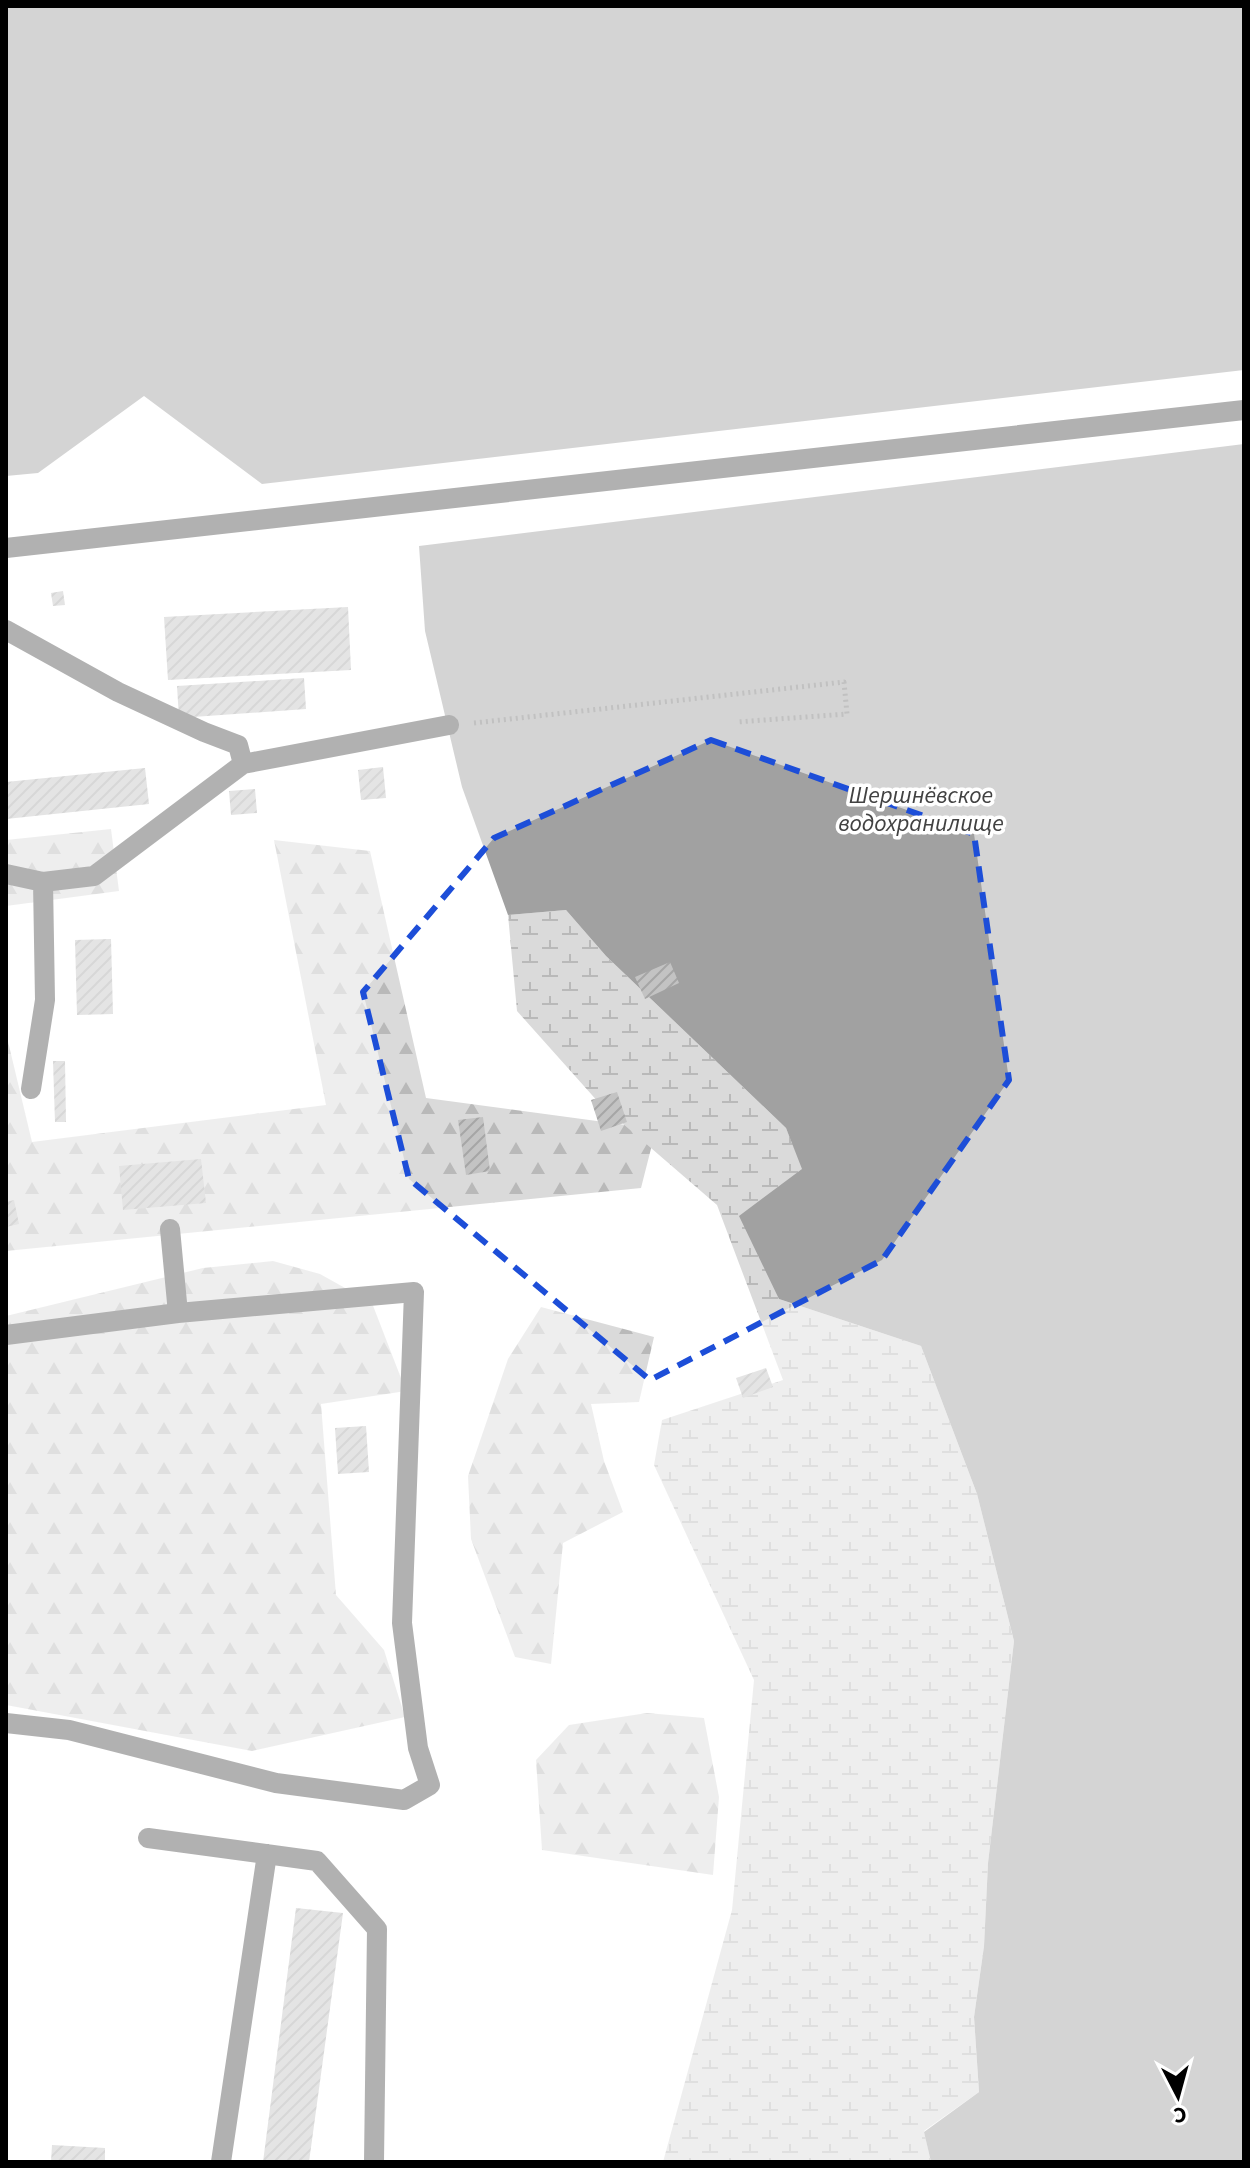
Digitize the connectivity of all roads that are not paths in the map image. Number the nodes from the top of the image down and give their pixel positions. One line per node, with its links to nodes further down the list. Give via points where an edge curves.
1 (1244, 410): 2 (lane)
2 (6, 548)
3 (6, 630): 5 (lane, via 118,692 238,745)
4 (449, 725): 5 (lane)
5 (243, 764): 7 (lane, via 94,876)
6 (6, 874): 7 (lane)
7 (43, 882): 8 (lane, via 45,1000)
8 (31, 1089)
9 (170, 1229): 10 (lane)
10 (178, 1313): 11 (lane); 12 (lane, via 414,1292 402,1623 418,1748 430,1785 404,1800 276,1783 69,1730)
11 (6, 1335)
12 (6, 1723)
13 (148, 1838): 14 (lane)
14 (267, 1854): 15 (lane); 16 (lane, via 317,1861 377,1929)
15 (221, 2162)
16 (374, 2162)

